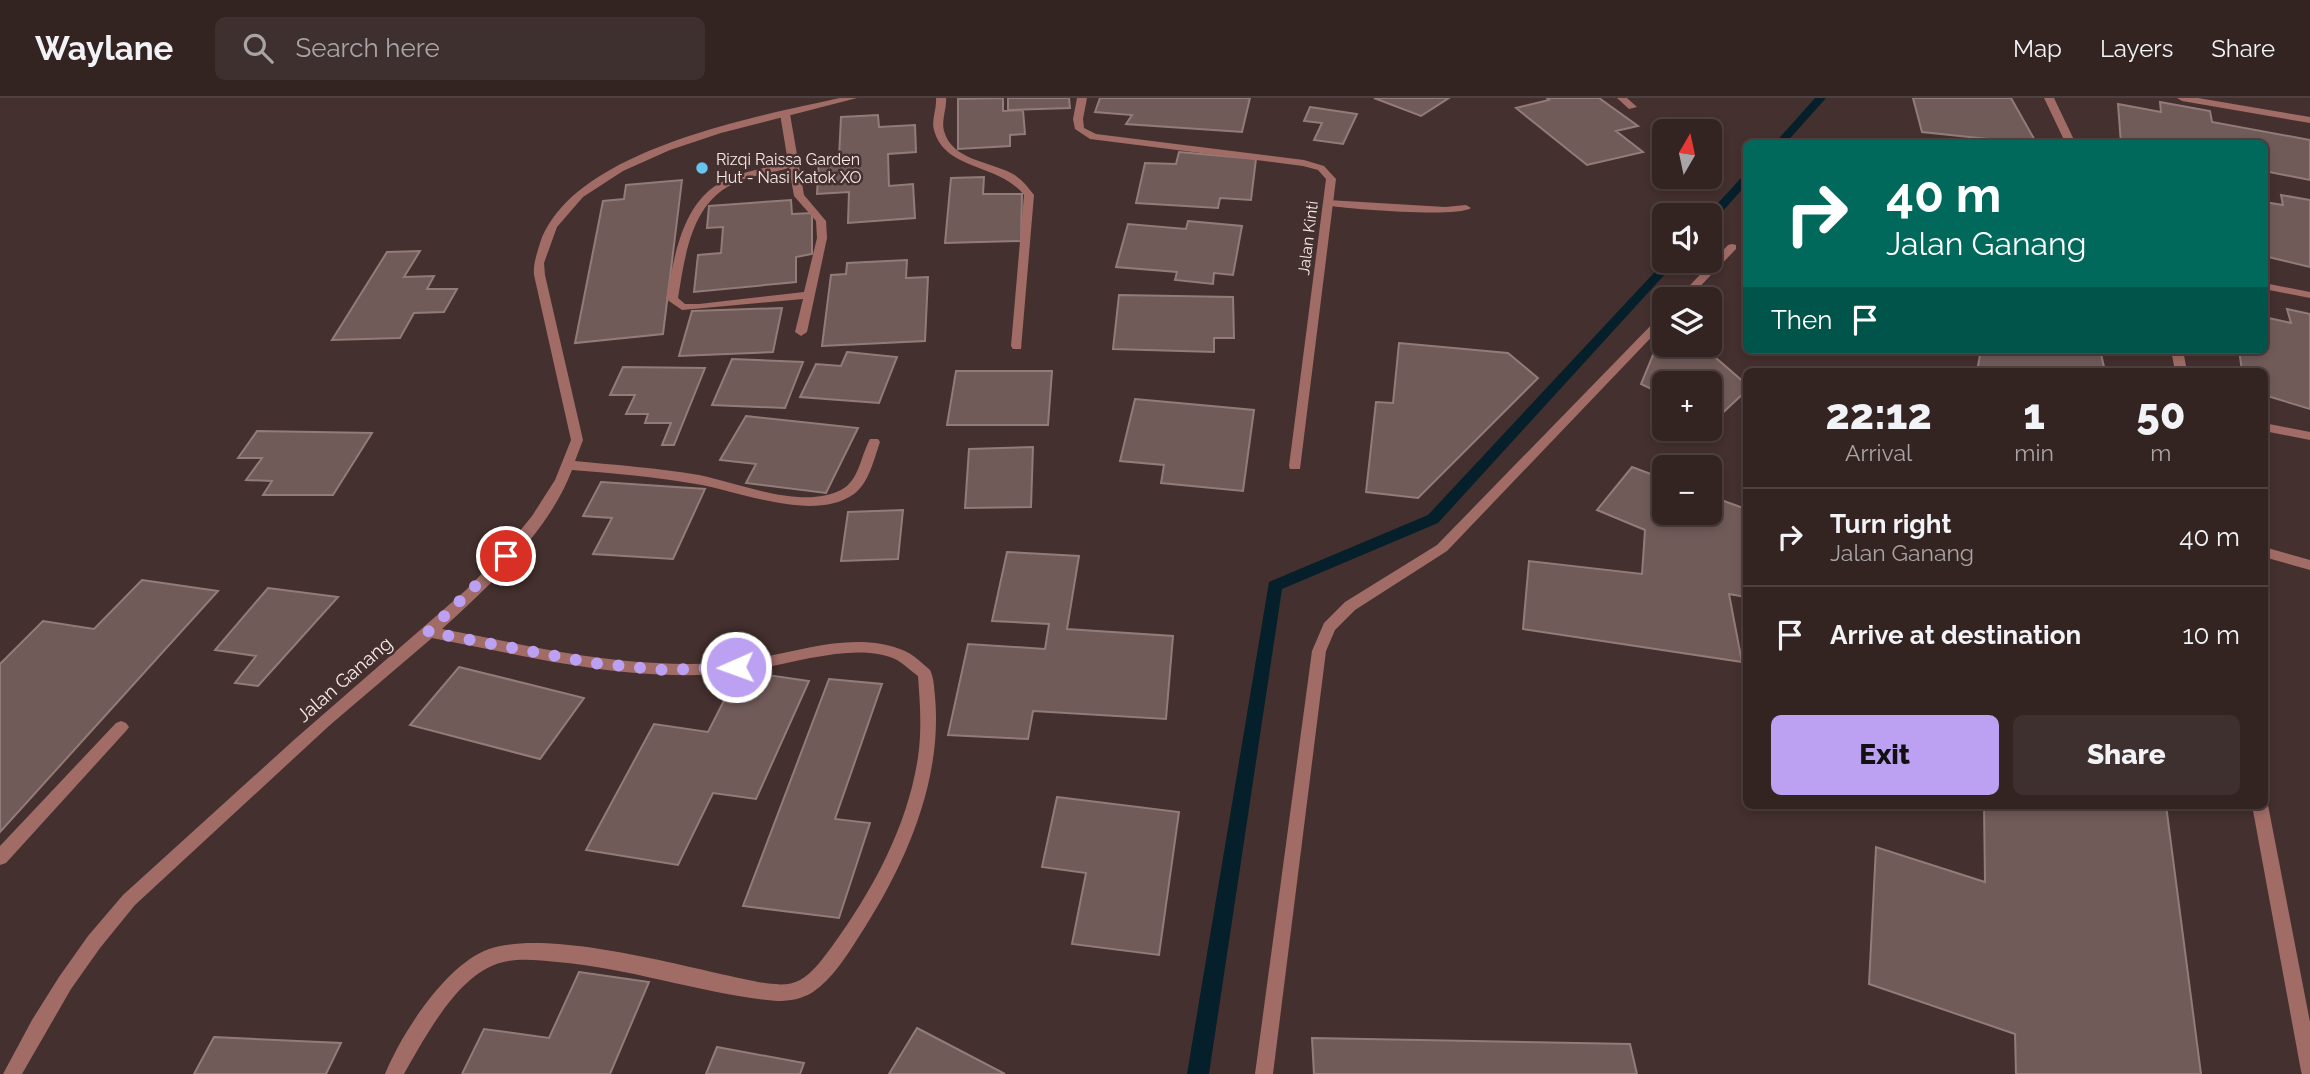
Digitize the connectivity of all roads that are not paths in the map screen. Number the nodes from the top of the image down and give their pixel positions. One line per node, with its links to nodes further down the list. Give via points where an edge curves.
1 (852, 98): 8 (street, Jalan Ganang)
2 (941, 98): 21 (street, via 938,131 947,148 966,162 1010,173 1029,195)
3 (1082, 98): 12 (street, Jalan Kinti, via 1080,128 1093,137 1304,163 1321,168 1331,179)
4 (1622, 98): 7 (street)
5 (2049, 98): 10 (street)
6 (2182, 98): 9 (street)
7 (1632, 107)
8 (785, 114): 11 (street); 25 (street, Jalan Ganang, via 694,139 629,164 581,191 551,223 538,265 574,419 577,440)
9 (2310, 120)
10 (2069, 140)
11 (794, 164): 17 (street, via 799,196 821,221 822,239); 17 (street, via 729,181 711,194 685,235 672,299 682,307 699,307)
12 (1328, 203): 13 (street); 26 (street, Jalan Kinti)
13 (1466, 208)
14 (1732, 247): 15 (street)
15 (1694, 287)
16 (2268, 287): 18 (street)
17 (809, 295): 20 (street)
18 (2310, 295)
19 (1652, 330): 36 (street, via 1442,548 1350,606 1329,627 1319,651)
20 (801, 332)
21 (1017, 346)
22 (2268, 428): 23 (street)
23 (2310, 436)
24 (874, 442): 25 (street, via 849,491 829,499 755,494 702,480)
25 (570, 465): 29 (street, Jalan Ganang, via 556,492 493,572)
26 (1295, 466)
27 (2268, 553): 28 (street)
28 (2310, 565)
29 (428, 632): 34 (street, Jalan Ganang, via 129,900 84,951 47,1007); 35 (street, via 593,663 664,670 736,667 799,654 861,649 900,655 925,674 929,754 908,828 878,889 823,970 804,988 767,992 562,953 518,951 490,957 468,973 436,1006)
30 (121, 727): 32 (street)
31 (2261, 809): 33 (street)
32 (0, 858)
33 (2310, 1071)
34 (12, 1074)
35 (394, 1074)
36 (1264, 1074)

